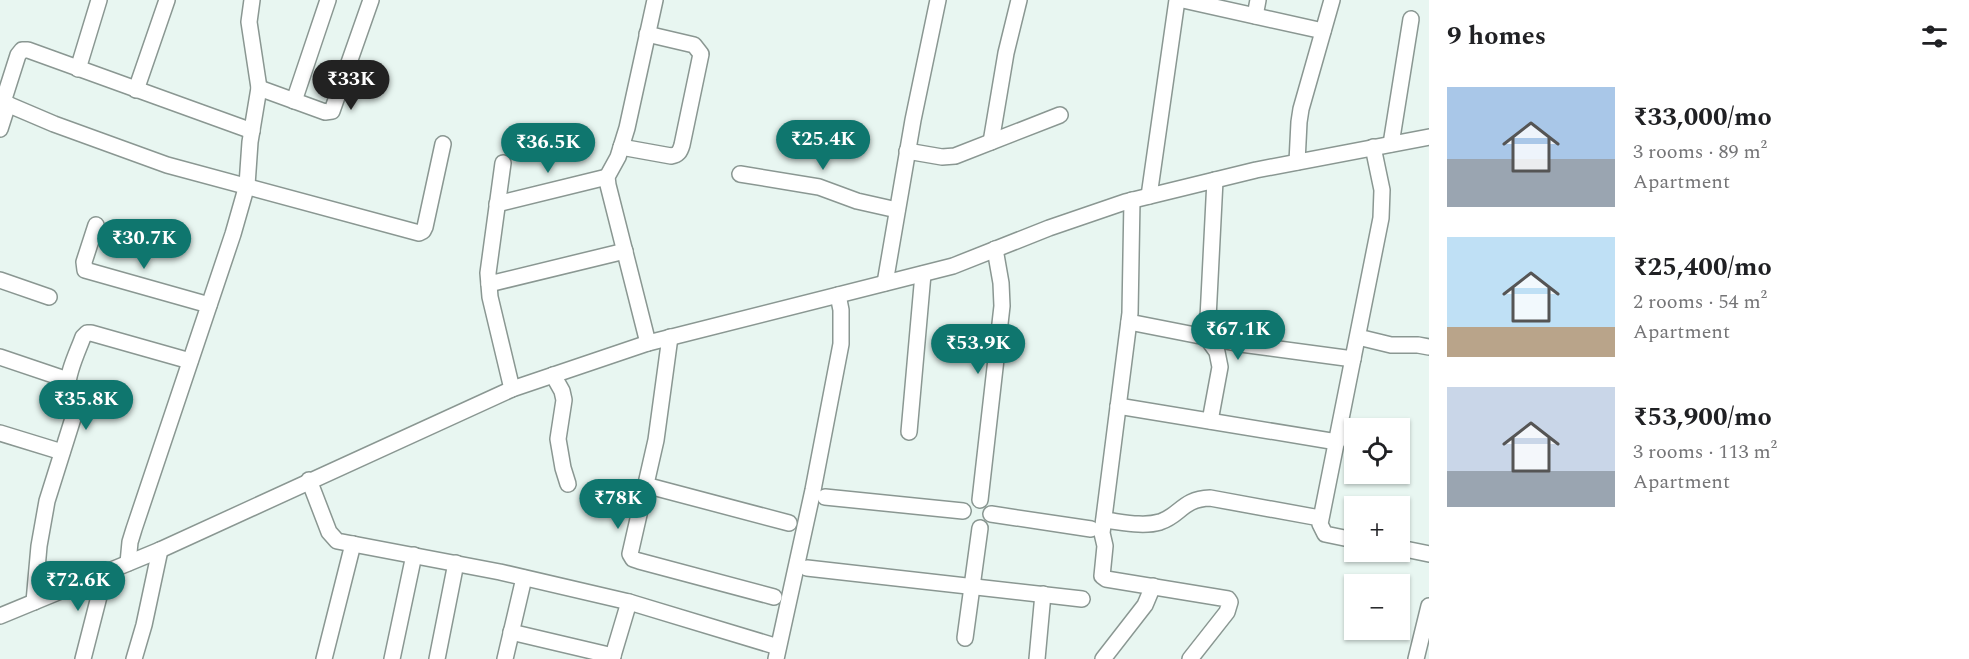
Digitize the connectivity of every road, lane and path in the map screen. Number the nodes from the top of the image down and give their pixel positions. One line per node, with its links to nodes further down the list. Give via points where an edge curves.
1 (99, 0): 17 (street)
2 (167, 0): 19 (street)
3 (252, 0): 18 (street, via 249,22)
4 (328, 0): 20 (street)
5 (371, 0): 20 (street, via 332,111)
6 (655, 0): 16 (street)
7 (938, 0): 31 (street)
8 (1019, 0): 26 (street)
9 (1177, 0): 38 (street)
10 (1183, 0): 13 (street)
11 (1258, 0): 13 (street)
12 (1332, 0): 15 (street)
13 (1255, 16): 15 (street)
14 (1411, 19): 28 (street)
15 (1323, 31): 32 (street, via 1301,109)
16 (647, 34): 29 (street); 29 (street, via 694,45 701,54 682,145 676,155 670,156)
17 (78, 69): 19 (street); 21 (street, via 22,50)
18 (259, 88): 20 (street); 24 (street)
19 (136, 90): 24 (street)
20 (294, 101)
21 (4, 102): 23 (street); 37 (street, via 128,152)
22 (1060, 115): 26 (street)
23 (0, 129)
24 (252, 131): 37 (street)
25 (1429, 137): 28 (street)
26 (991, 142): 31 (street, via 955,156)
27 (443, 144): 37 (street, via 425,227 419,233)
28 (1391, 144): 30 (street)
29 (621, 147): 35 (street)
30 (1373, 147): 32 (street); 54 (street, via 1382,190 1381,218)
31 (907, 152): 41 (street)
32 (1297, 162): 36 (street)
33 (503, 163): 40 (street)
34 (740, 174): 41 (street, via 819,187)
35 (607, 177): 40 (street); 44 (street)
36 (1215, 180): 38 (street); 55 (street)
37 (247, 185): 51 (street)
38 (1149, 196): 39 (street)
39 (1132, 200): 43 (street); 52 (street)
40 (497, 204): 48 (street)
41 (897, 210): 47 (street)
42 (96, 225): 51 (street, via 85,270)
43 (995, 249): 45 (street); 74 (street, via 1002,306)
44 (625, 251): 48 (street); 56 (street)
45 (923, 274): 47 (street); 66 (street)
46 (0, 280): 50 (street)
47 (885, 283): 49 (street)
48 (489, 284): 63 (street)
49 (838, 295): 53 (street); 104 (street, via 841,344)
50 (49, 297)
51 (209, 305): 60 (street)
52 (1129, 322): 55 (street); 64 (street)
53 (670, 337): 56 (street); 72 (street, via 656,440)
54 (1358, 337): 57 (street, via 1391,345); 59 (street)
55 (1207, 338): 59 (street); 65 (street, via 1217,352 1220,367)
56 (648, 343): 61 (street)
57 (1429, 347)
58 (0, 357): 62 (street)
59 (1353, 359): 68 (street)
60 (190, 361): 62 (street, via 87,333); 87 (street, via 130,542)
61 (554, 375): 63 (street); 71 (street, via 564,400 558,439)
62 (68, 380): 69 (street, via 75,412)
63 (512, 388): 70 (street)
64 (1118, 406): 65 (street); 79 (street)
65 (1209, 421): 68 (street)
66 (909, 432)
67 (0, 433): 69 (street)
68 (1337, 442): 77 (street)
69 (62, 452): 97 (street, via 42,522)
70 (309, 480): 82 (street, via 329,532 337,540); 83 (street)
71 (568, 484)
72 (645, 485): 78 (street); 95 (street, via 630,554 633,559)
73 (825, 497): 75 (street)
74 (980, 500): 75 (street, via 971,501); 76 (street, via 988,505)
75 (963, 511): 80 (street, via 967,524)
76 (991, 514): 79 (street); 80 (street, via 988,523)
77 (1320, 518): 79 (street, via 1210,498 1195,499 1163,521); 81 (street, via 1325,534)
78 (789, 523)
79 (1097, 525): 93 (street, via 1105,546 1103,578)
80 (980, 528): 92 (street)
81 (1344, 538)
82 (353, 544): 86 (street); 108 (street)
83 (160, 550): 87 (street); 107 (street)
84 (1410, 550): 85 (street)
85 (1429, 554)
86 (414, 555): 88 (street); 109 (street)
87 (128, 563): 90 (street)
88 (456, 563): 91 (street); 110 (street)
89 (807, 568): 92 (street)
90 (105, 573): 97 (street); 106 (street)
91 (524, 578): 98 (street); 102 (street)
92 (972, 585): 94 (street); 103 (street)
93 (1153, 586): 113 (street, via 1145,605); 114 (street, via 1224,597 1230,602 1227,612)
94 (1043, 594): 96 (street); 112 (street)
95 (774, 597)
96 (1082, 599)
97 (34, 602): 100 (street)
98 (629, 602): 104 (street); 105 (street)
99 (1429, 611): 101 (street)
100 (0, 616)
101 (1427, 629): 115 (street)
102 (511, 632): 105 (street); 111 (street)
103 (965, 638)
104 (777, 653)
105 (612, 658)
106 (83, 659)
107 (134, 659)
108 (324, 659)
109 (392, 659)
110 (437, 659)
111 (505, 659)
112 (1037, 659)
113 (1103, 659)
114 (1190, 659)
115 (1416, 659)

